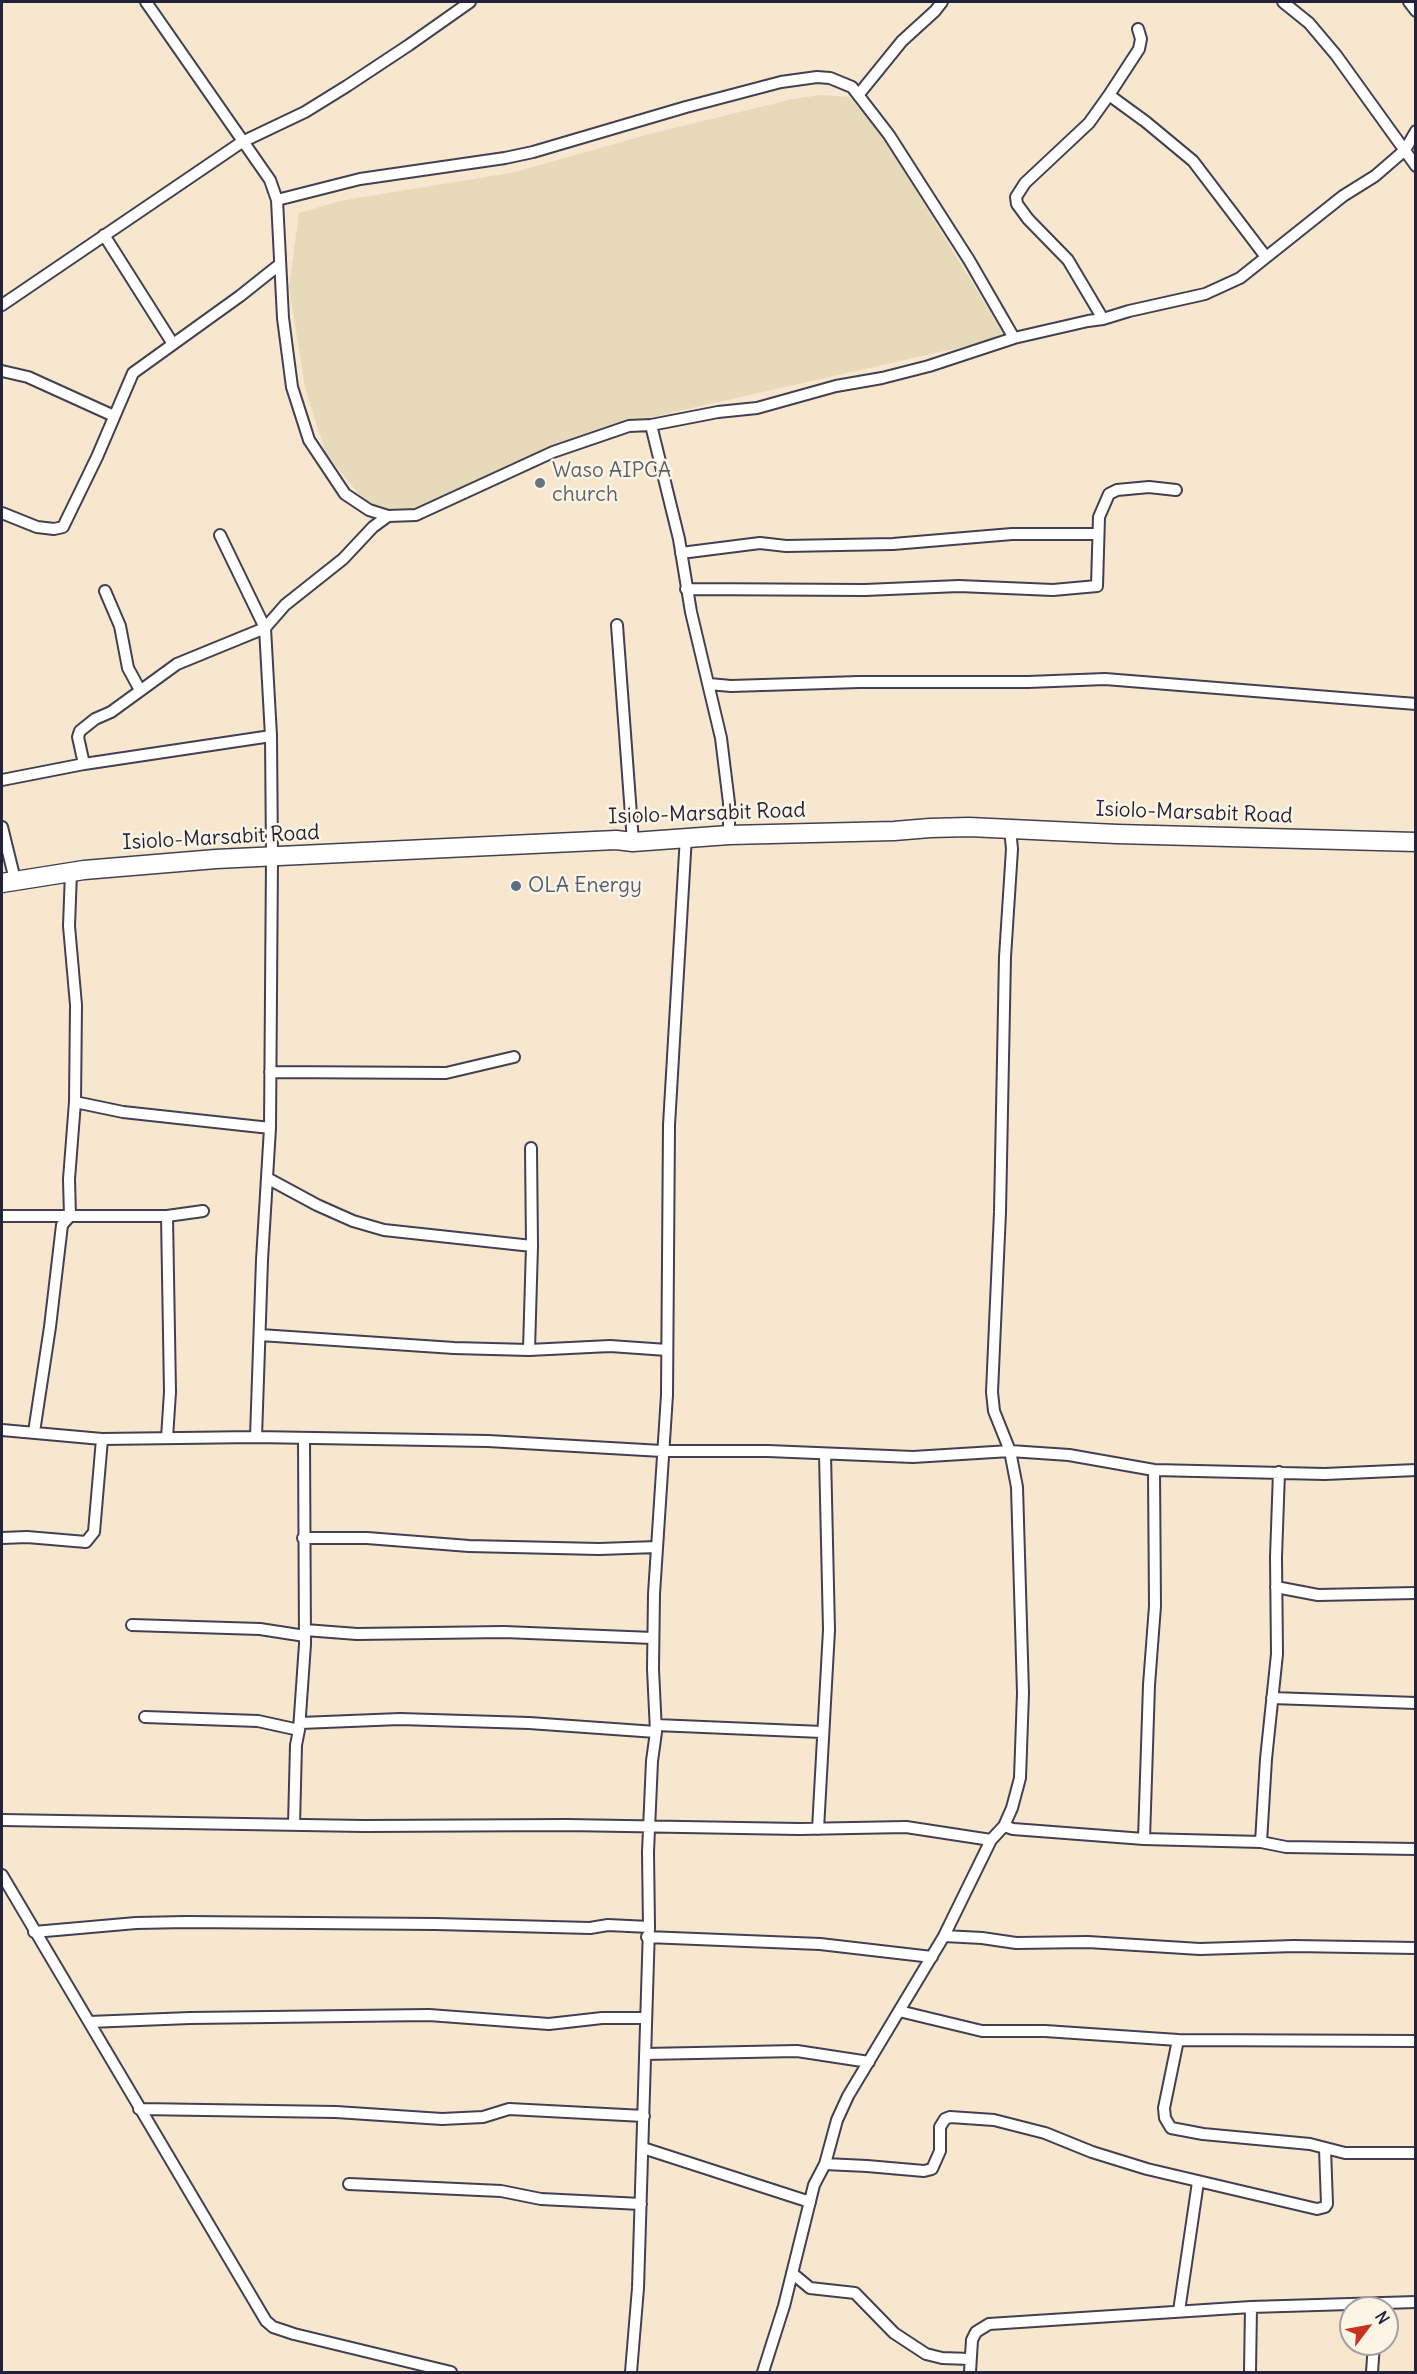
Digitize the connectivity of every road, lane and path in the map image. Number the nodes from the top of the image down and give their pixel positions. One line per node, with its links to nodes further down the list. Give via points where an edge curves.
1 (146, 2): 11 (street)
2 (470, 2): 11 (street, via 305,112)
3 (942, 2): 8 (street, via 902,41)
4 (1282, 2): 12 (street, via 1309,23 1329,46)
5 (1409, 2): 6 (street)
6 (1416, 11)
7 (1138, 29): 9 (street, via 1139,49)
8 (859, 94): 14 (street, via 830,78 796,78 532,152 360,179); 20 (street, via 932,201)
9 (1109, 95): 16 (street, via 1193,161); 19 (street, via 1089,123 1025,183 1016,201 1068,260)
10 (1416, 131): 12 (street)
11 (242, 142): 14 (street, via 270,180); 15 (street)
12 (1405, 150): 13 (street); 16 (street)
13 (1416, 166)
14 (277, 200): 17 (street)
15 (104, 235): 18 (street); 21 (street)
16 (1266, 257): 19 (street, via 1240,279 1205,294 1130,310)
17 (279, 265): 21 (street); 27 (street, via 292,387 309,440 345,494 369,510)
18 (2, 305)
19 (1103, 320): 20 (street)
20 (1014, 338): 24 (street, via 929,366 758,408)
21 (173, 344): 23 (street, via 133,373)
22 (2, 371): 23 (street, via 28,377)
23 (114, 416): 26 (street, via 63,527 37,527)
24 (651, 425): 27 (street, via 629,426 574,443 430,510 407,517); 30 (street)
25 (1176, 490): 28 (street, via 1149,487 1113,491 1103,504)
26 (2, 513)
27 (388, 516): 34 (street, via 343,559 285,605)
28 (1097, 534): 30 (street, via 1012,534 892,544 760,543); 31 (street, via 1097,586 1082,589)
29 (220, 535): 34 (street)
30 (681, 553): 31 (street)
31 (686, 589): 35 (street)
32 (105, 591): 36 (street, via 117,616 128,668)
33 (617, 625): 45 (street)
34 (265, 628): 36 (street, via 177,664); 38 (street)
35 (709, 684): 37 (street, via 1104,679); 43 (street, via 722,749)
36 (140, 690): 39 (street, via 80,731)
37 (1416, 704)
38 (271, 736): 39 (street); 47 (street)
39 (84, 765): 40 (street)
40 (2, 780)
41 (2, 827): 49 (street)
42 (1010, 829): 43 (highway, Isiolo-Marsabit Road); 46 (highway, Isiolo-Marsabit Road); 71 (street, via 992,1392 994,1411)
43 (729, 835): 44 (highway, Isiolo-Marsabit Road)
44 (686, 837): 45 (highway, Isiolo-Marsabit Road); 63 (street, via 669,1125)
45 (633, 842): 47 (highway, Isiolo-Marsabit Road)
46 (1416, 842)
47 (272, 857): 48 (highway, Isiolo-Marsabit Road); 51 (street)
48 (70, 872): 49 (highway, Isiolo-Marsabit Road); 52 (street, via 69,926 76,1005)
49 (8, 882)
50 (514, 1058): 51 (street, via 446,1073)
51 (270, 1072): 53 (street)
52 (75, 1102): 53 (street, via 123,1113); 58 (street)
53 (270, 1128): 55 (street)
54 (531, 1148): 60 (street)
55 (267, 1178): 60 (street, via 317,1205 384,1230); 61 (street)
56 (203, 1211): 59 (street)
57 (2, 1216): 58 (street)
58 (70, 1216): 59 (street); 65 (street, via 62,1225)
59 (167, 1216): 67 (street)
60 (532, 1246): 62 (street)
61 (260, 1335): 62 (street); 66 (street)
62 (529, 1350): 63 (street, via 610,1346)
63 (667, 1350): 70 (street)
64 (2, 1430): 65 (street)
65 (34, 1432): 69 (street)
66 (256, 1437): 67 (street); 68 (street)
67 (167, 1438): 69 (street)
68 (304, 1438): 70 (street, via 488,1441); 77 (street)
69 (102, 1439): 76 (street, via 94,1532 86,1542)
70 (662, 1451): 72 (street); 78 (street)
71 (1010, 1451): 72 (street, via 913,1457); 73 (street, via 1069,1455); 92 (street, via 1018,1508 1023,1714 1020,1778)
72 (825, 1454): 89 (street, via 829,1630)
73 (1154, 1470): 75 (street); 95 (street, via 1155,1605)
74 (1416, 1470): 75 (street)
75 (1279, 1472): 79 (street)
76 (2, 1538)
77 (303, 1538): 78 (street, via 366,1538 469,1546); 82 (street)
78 (657, 1547): 83 (street)
79 (1276, 1587): 80 (street, via 1318,1595); 84 (street, via 1277,1654)
80 (1416, 1593)
81 (132, 1624): 82 (street)
82 (305, 1633): 83 (street, via 504,1632); 87 (street)
83 (653, 1638): 88 (street)
84 (1272, 1698): 85 (street); 97 (street)
85 (1416, 1703)
86 (145, 1717): 87 (street, via 258,1721)
87 (300, 1727): 88 (street, via 412,1720); 91 (street)
88 (656, 1729): 89 (street); 93 (street)
89 (822, 1732): 94 (street)
90 (2, 1820): 91 (street)
91 (294, 1825): 93 (street)
92 (1004, 1826): 95 (street); 96 (street)
93 (649, 1828): 94 (street); 101 (street)
94 (818, 1829): 96 (street, via 906,1827)
95 (1144, 1839): 97 (street)
96 (991, 1840): 102 (street)
97 (1261, 1842): 98 (street, via 1286,1847)
98 (1416, 1849)
99 (2, 1875): 100 (street)
100 (34, 1932): 101 (street, via 186,1923); 107 (street)
101 (648, 1932): 104 (street, via 820,1944); 106 (street)
102 (944, 1936): 103 (street, via 1016,1943 1200,1948); 104 (street)
103 (1416, 1948)
104 (932, 1957): 105 (street)
105 (899, 2012): 108 (street, via 982,2031); 111 (street)
106 (646, 2018): 107 (street, via 549,2024 429,2015); 110 (street)
107 (89, 2022): 112 (street)
108 (1178, 2040): 109 (street); 115 (street, via 1164,2108 1171,2128)
109 (1416, 2041)
110 (645, 2054): 111 (street, via 797,2051); 113 (street)
111 (869, 2062): 117 (street, via 837,2120)
112 (139, 2109): 113 (street, via 442,2118 483,2117 509,2109); 130 (street, via 270,2326)
113 (644, 2116): 114 (street)
114 (644, 2148): 120 (street); 121 (street)
115 (1325, 2149): 116 (street, via 1345,2153); 118 (street, via 1327,2204 1321,2209)
116 (1416, 2153)
117 (825, 2164): 118 (street, via 932,2169 940,2151 940,2127 945,2119 971,2118 1045,2133 1092,2152); 120 (street)
118 (1198, 2182): 127 (street)
119 (349, 2184): 121 (street, via 501,2191 541,2199)
120 (810, 2202): 122 (street)
121 (641, 2204): 131 (street)
122 (792, 2273): 129 (street, via 810,2288 855,2293 894,2333 926,2354); 132 (street)
123 (1416, 2302): 124 (street)
124 (1399, 2304)
125 (1339, 2306): 126 (street)
126 (1251, 2307): 127 (street); 134 (street)
127 (1179, 2311): 129 (street, via 989,2324 976,2332)
128 (1373, 2356): 135 (street)
129 (970, 2360): 133 (street)
130 (451, 2373)
131 (631, 2373)
132 (763, 2373)
133 (970, 2373)
134 (1250, 2373)
135 (1372, 2373)

